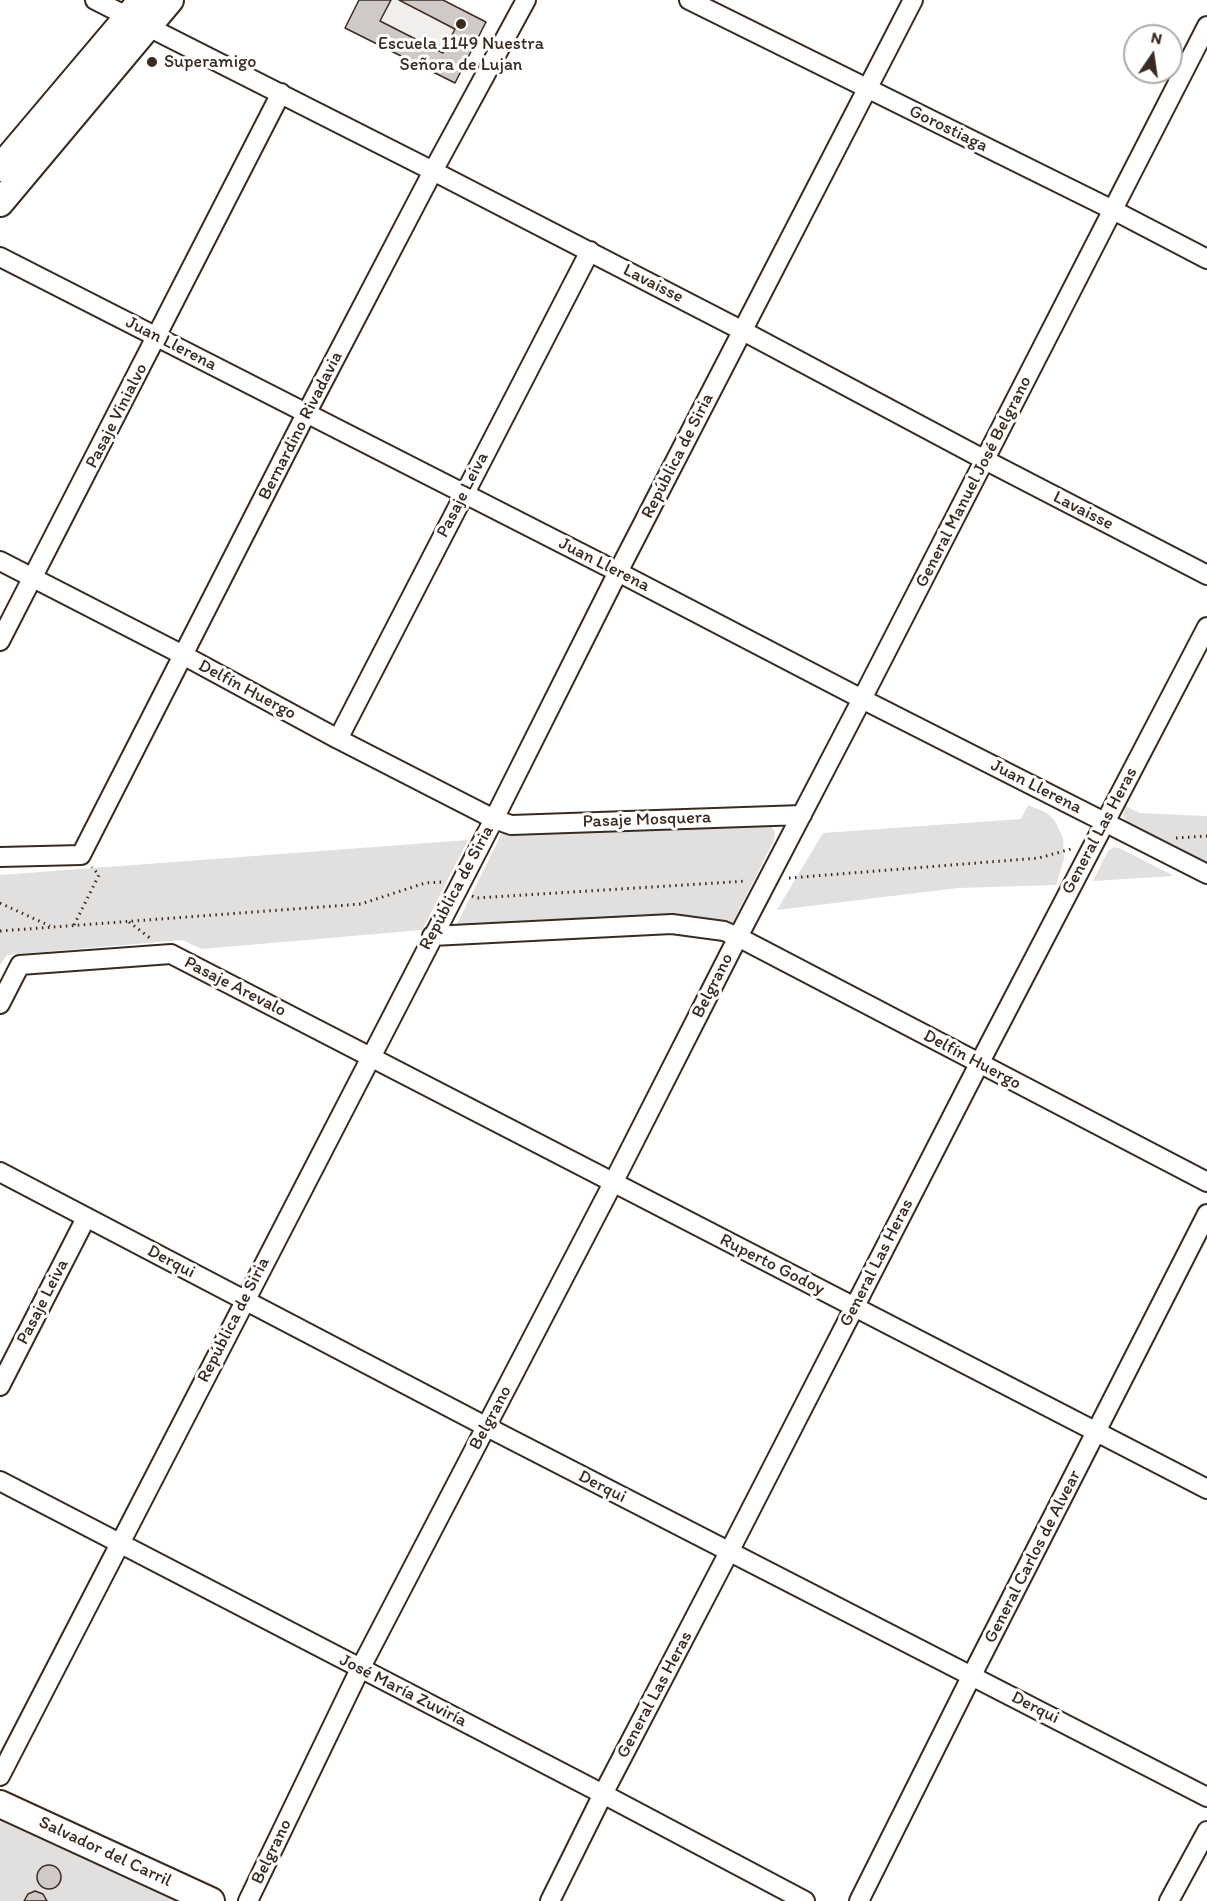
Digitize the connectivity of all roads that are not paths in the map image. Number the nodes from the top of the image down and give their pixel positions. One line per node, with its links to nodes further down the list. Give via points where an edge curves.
1 (95, 0): 6 (street, Lavaisse)
2 (171, 0): 6 (main road)
3 (526, 0): 11 (street, Bernardino Rivadavia)
4 (689, 0): 8 (street, Gorostiaga)
5 (913, 0): 8 (street, República de Siria)
6 (139, 15): 9 (street, Lavaisse); 10 (main road); 12 (main road)
7 (1207, 26): 13 (street, General Manuel José Belgrano)
8 (866, 89): 13 (street, Gorostiaga); 17 (street, República de Siria)
9 (281, 93): 11 (street, Lavaisse); 18 (street, Pasaje Vinialvo)
10 (0, 168)
11 (433, 171): 14 (street, Lavaisse); 19 (street, Bernardino Rivadavia)
12 (0, 203)
13 (1113, 210): 16 (street, Gorostiaga); 20 (street, General Manuel José Belgrano)
14 (590, 251): 17 (street, Lavaisse); 21 (street, Pasaje Leiva)
15 (0, 257): 18 (street, Juan Llerena)
16 (1207, 259)
17 (743, 331): 20 (street, Lavaisse); 23 (street, República de Siria)
18 (158, 336): 19 (street, Juan Llerena); 25 (street, Pasaje Vinialvo)
19 (306, 414): 21 (street, Juan Llerena); 28 (street, Bernardino Rivadavia)
20 (985, 460): 24 (street, Lavaisse); 29 (street, General Manuel José Belgrano)
21 (463, 493): 23 (street, Juan Llerena); 30 (street, Pasaje Leiva)
22 (0, 561): 25 (street, Delfín Huergo)
23 (618, 572): 29 (street, Juan Llerena); 32 (street, República de Siria)
24 (1207, 575)
25 (33, 578): 27 (street, Pasaje Vinialvo); 28 (street, Delfín Huergo)
26 (1207, 627): 33 (street, General Las Heras)
27 (0, 641)
28 (183, 655): 30 (street, Delfín Huergo); 34 (street, Bernardino Rivadavia, via 81,855)
29 (862, 699): 31 (street, General Manuel José Belgrano); 33 (street, Juan Llerena)
30 (338, 739): 32 (street, Delfín Huergo)
31 (802, 815): 32 (street, Pasaje Mosquera, via 511,825); 37 (street, General Manuel José Belgrano)
32 (494, 819): 36 (street, República de Siria)
33 (1105, 821): 35 (street, Juan Llerena); 40 (street, General Las Heras)
34 (0, 857)
35 (1207, 874)
36 (432, 936): 37 (street, via 672,924 724,931); 39 (street, República de Siria)
37 (738, 937): 40 (street, Delfín Huergo); 43 (street, Belgrano)
38 (0, 1004): 39 (street, Pasaje Arevalo, via 20,965 171,954)
39 (370, 1057): 43 (street, Ruperto Godoy); 46 (street, República de Siria)
40 (979, 1064): 42 (street, Delfín Huergo); 47 (street, General Las Heras)
41 (0, 1172): 45 (street, Derqui)
42 (1207, 1182)
43 (613, 1183): 47 (street, Ruperto Godoy); 49 (street, Belgrano)
44 (1207, 1214): 50 (street, General Carlos de Alvear)
45 (86, 1218): 46 (street, Derqui); 48 (street, Pasaje Leiva)
46 (245, 1301): 49 (street, Derqui); 53 (street, República de Siria)
47 (854, 1308): 50 (street, Ruperto Godoy); 54 (street, General Las Heras)
48 (0, 1386)
49 (487, 1427): 54 (street, Derqui); 55 (street, Belgrano)
50 (1096, 1433): 52 (street, Ruperto Godoy); 56 (street, General Carlos de Alvear)
51 (0, 1481): 53 (street, José María Zuviría)
52 (1207, 1489)
53 (120, 1543): 55 (street, José María Zuviría); 57 (street, República de Siria)
54 (729, 1552): 56 (street, Derqui); 58 (street, General Las Heras)
55 (360, 1669): 58 (street, José María Zuviría); 63 (street, Belgrano)
56 (972, 1675): 59 (street, Derqui); 66 (street, General Carlos de Alvear)
57 (0, 1776)
58 (603, 1794): 64 (street, General Las Heras); 65 (street, José María Zuviría)
59 (1207, 1797)
60 (0, 1804): 62 (main road, Salvador del Carril)
61 (1207, 1831): 67 (street)
62 (211, 1901)
63 (248, 1901)
64 (550, 1901)
65 (806, 1901)
66 (859, 1901)
67 (1169, 1901)

